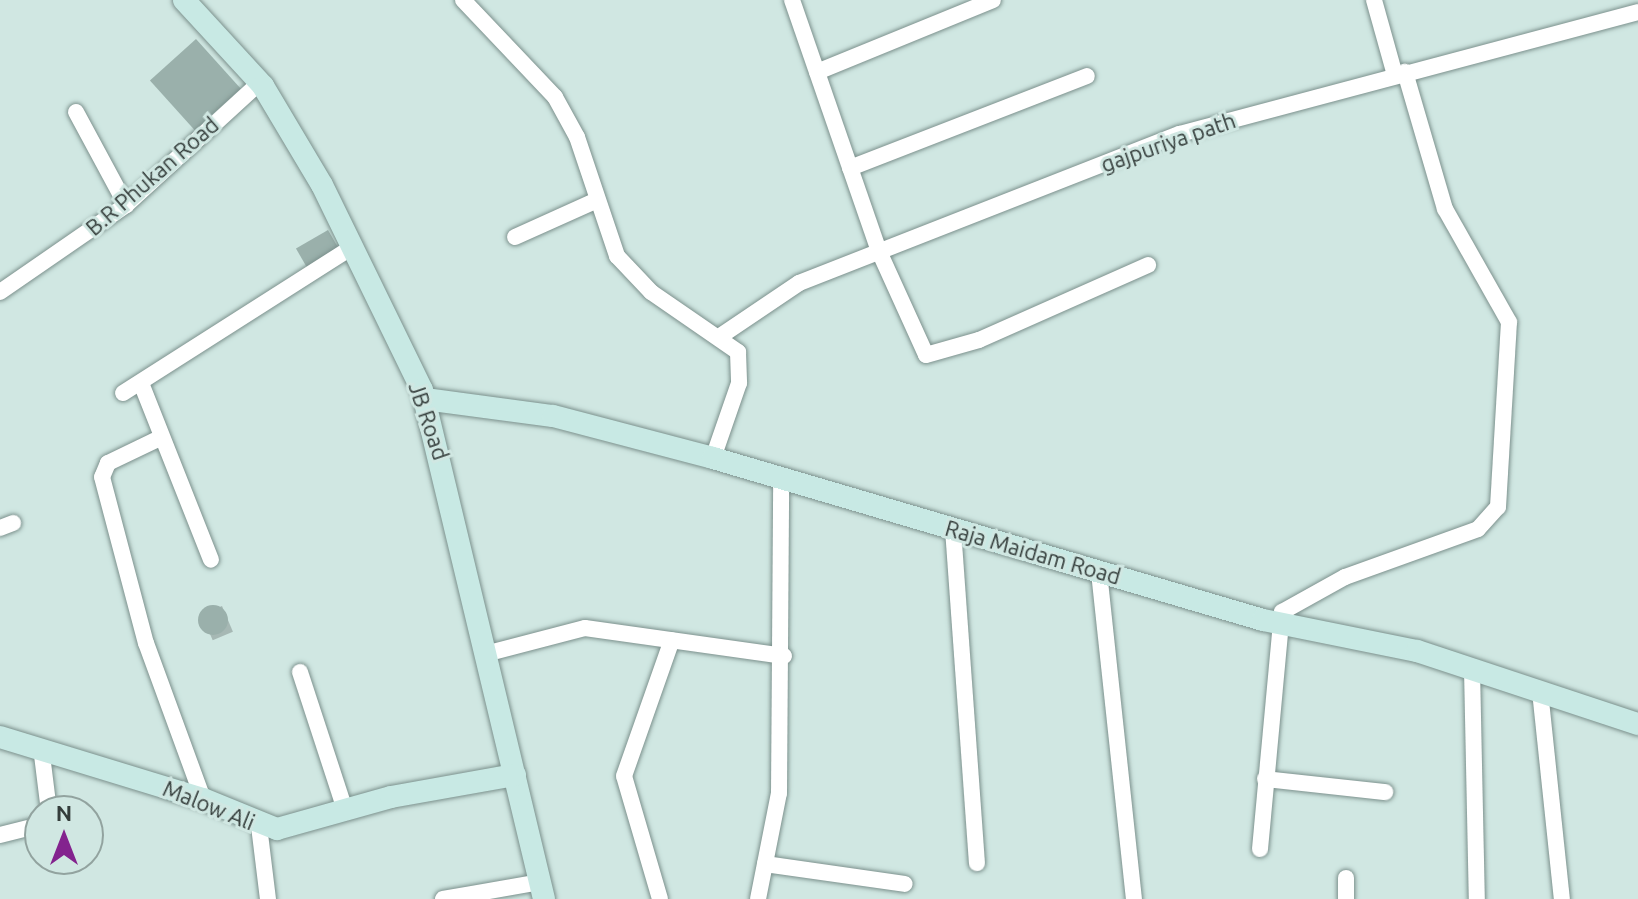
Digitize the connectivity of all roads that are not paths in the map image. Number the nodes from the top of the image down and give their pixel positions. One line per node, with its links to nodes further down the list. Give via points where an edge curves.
1 (184, 0): 10 (street, JB Road)
2 (464, 0): 13 (street, via 555,97 577,137)
3 (792, 0): 7 (street)
4 (993, 0): 7 (street)
5 (1374, 0): 8 (street)
6 (1638, 12): 8 (street, gajpuriya path)
7 (817, 72): 12 (street)
8 (1400, 74): 17 (street, gajpuriya path, via 1180,134); 30 (street, via 1445,209 1509,322 1498,507 1478,529 1295,599)
9 (1087, 76): 12 (street)
10 (260, 82): 14 (street, B.R Phukan Road); 16 (street, JB Road)
11 (76, 112): 14 (street)
12 (850, 168): 17 (street)
13 (593, 202): 15 (street); 20 (street, via 633,275)
14 (126, 205): 19 (street, B.R Phukan Road)
15 (515, 237)
16 (351, 248): 21 (street); 23 (street, JB Road)
17 (878, 249): 18 (street, via 916,342 931,357); 20 (street, gajpuriya path, via 799,283)
18 (1148, 265)
19 (0, 292)
20 (722, 335): 25 (street, via 738,352 739,383)
21 (141, 383): 22 (street); 24 (street)
22 (123, 393)
23 (425, 399): 25 (street, Raja Maidam Road, via 553,416); 32 (street, JB Road)
24 (160, 438): 28 (street); 44 (street, via 108,463 102,477 146,643)
25 (713, 458): 26 (street, Raja Maidam Road)
26 (781, 480): 27 (street, Raja Maidam Road); 33 (street)
27 (953, 529): 29 (street, Raja Maidam Road); 50 (street)
28 (211, 560)
29 (1099, 572): 30 (street, Raja Maidam Road); 59 (street)
30 (1277, 623): 34 (street, Raja Maidam Road); 41 (street)
31 (672, 640): 32 (street, via 585,628); 33 (street); 57 (street, via 624,776)
32 (489, 653): 40 (street, JB Road)
33 (784, 656): 51 (street, via 779,793)
34 (1472, 669): 36 (street, Raja Maidam Road); 61 (street)
35 (300, 672): 45 (street)
36 (1540, 691): 37 (street, Raja Maidam Road); 62 (street)
37 (1638, 724)
38 (0, 737): 39 (street, Malow Ali)
39 (41, 747): 43 (street); 44 (street, Malow Ali)
40 (515, 775): 45 (street, Malow Ali); 54 (street, JB Road)
41 (1265, 779): 42 (street); 49 (street)
42 (1385, 792)
43 (47, 795)
44 (203, 799): 46 (street, Malow Ali)
45 (345, 810): 46 (street, Malow Ali, via 277,829)
46 (259, 826): 55 (street)
47 (24, 829): 48 (street)
48 (0, 835)
49 (1260, 849)
50 (977, 863)
51 (765, 864): 53 (street); 58 (street)
52 (1346, 878): 60 (street)
53 (905, 884)
54 (542, 890): 56 (street)
55 (268, 899)
56 (443, 899)
57 (660, 899)
58 (758, 899)
59 (1134, 899)
60 (1346, 899)
61 (1477, 899)
62 (1562, 899)

